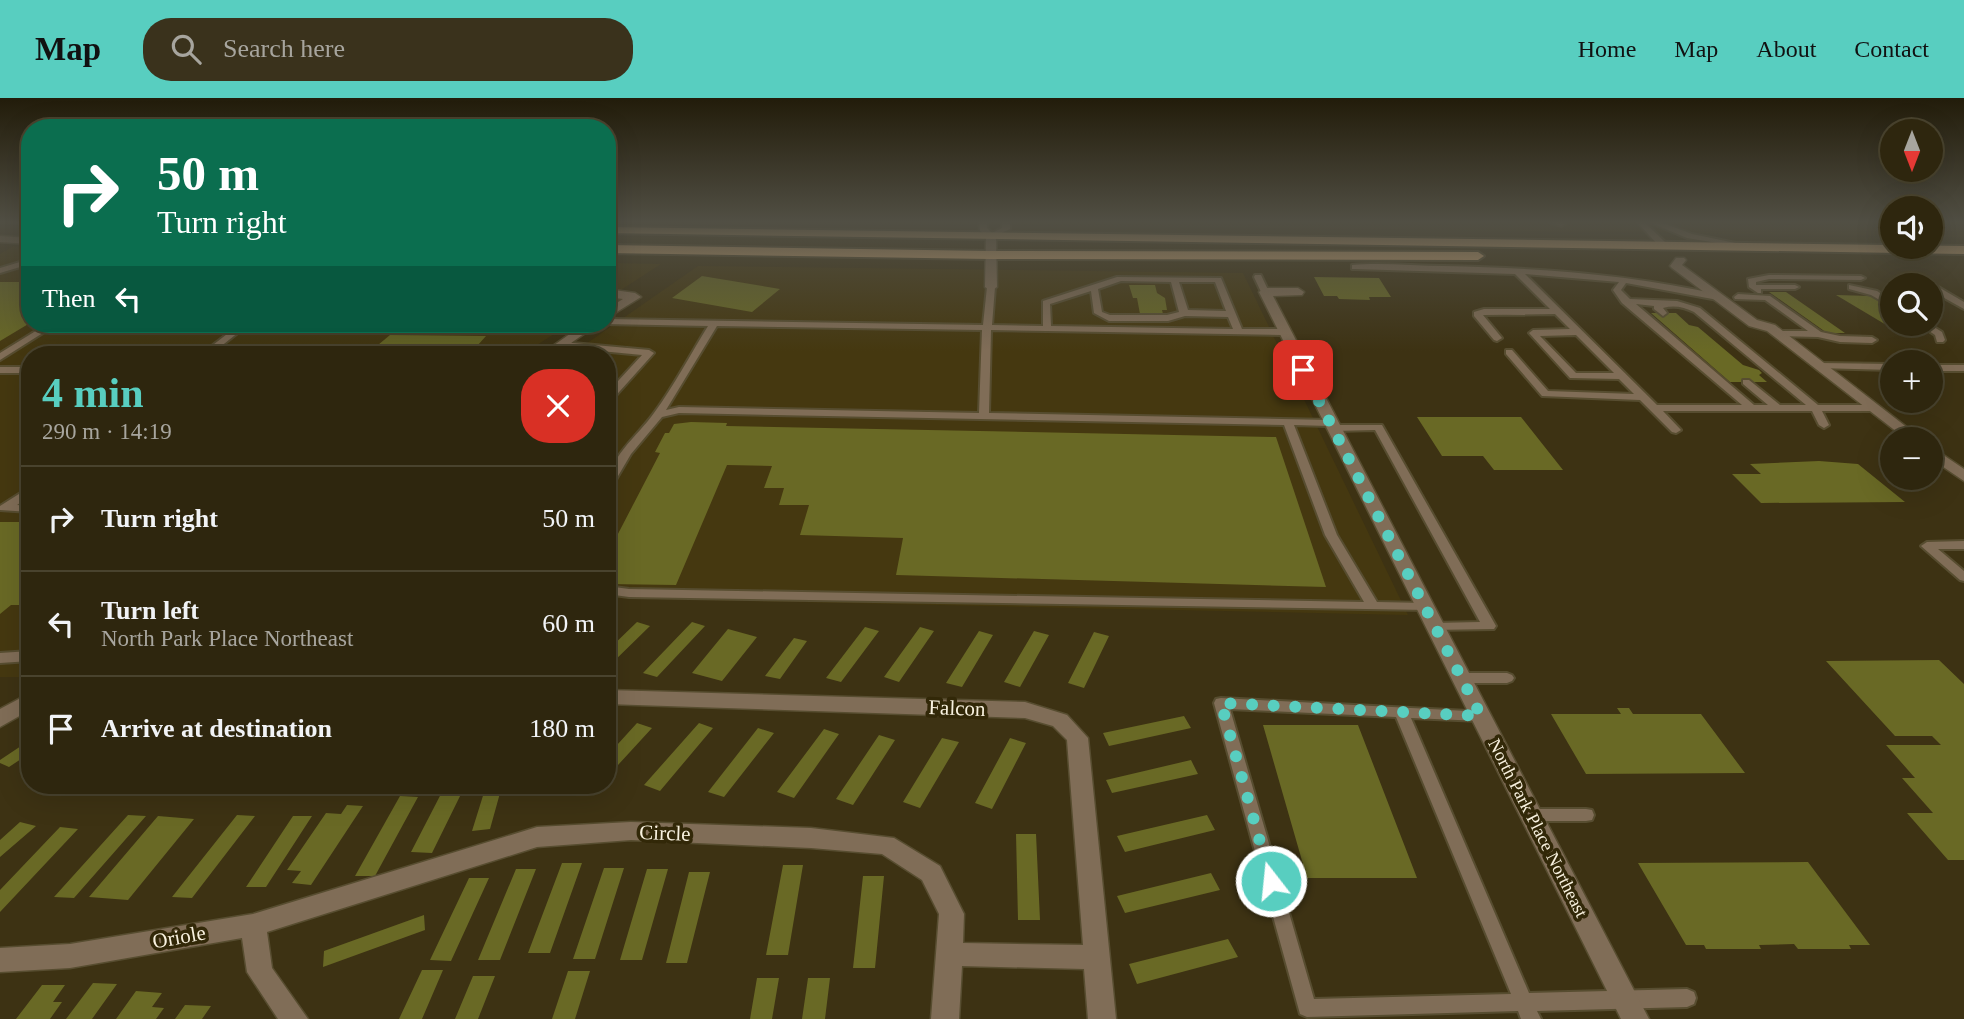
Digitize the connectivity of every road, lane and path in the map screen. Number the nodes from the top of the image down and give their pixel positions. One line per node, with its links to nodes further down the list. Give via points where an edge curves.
1 (18, 265): 7 (lane)
2 (990, 265): 14 (street)
3 (1676, 265): 13 (street)
4 (1694, 265): 22 (street)
5 (1355, 267): 6 (lane)
6 (1396, 268): 8 (lane); 10 (lane)
7 (0, 271)
8 (1517, 271): 11 (lane); 28 (lane)
9 (1861, 278): 18 (lane, via 1769,277 1751,281)
10 (1403, 279)
11 (1625, 279): 13 (lane); 25 (lane, via 1617,290)
12 (1174, 280): 15 (lane, via 1119,279); 29 (lane); 30 (lane, via 1218,280)
13 (1693, 286): 36 (street, via 1718,297 1753,323)
14 (991, 287): 33 (lane)
15 (1094, 287): 29 (lane, via 1098,313 1109,318 1168,318); 34 (lane, via 1046,303)
16 (1795, 287): 18 (lane)
17 (1852, 287): 23 (lane)
18 (1753, 288): 24 (lane)
19 (1298, 292): 37 (street, North Park Place Northeast, via 1261,285)
20 (1943, 294): 26 (lane)
21 (616, 295): 27 (street, via 635,298)
22 (1738, 297): 24 (lane); 36 (street, via 1773,323)
23 (1880, 297)
24 (1768, 298): 42 (lane)
25 (1625, 301): 64 (lane); 66 (lane, via 1663,308 1683,304 1698,310)
26 (1964, 306)
27 (616, 309)
28 (1557, 312): 38 (lane); 44 (lane, via 1477,314)
29 (1184, 313): 30 (lane)
30 (1231, 314): 35 (lane)
31 (616, 322): 32 (lane)
32 (714, 324): 33 (lane); 68 (lane)
33 (987, 328): 34 (lane); 69 (lane)
34 (1047, 328): 35 (lane)
35 (1238, 331): 37 (lane)
36 (1775, 331): 42 (lane); 53 (street)
37 (1283, 332): 71 (street, North Park Place Northeast)
38 (1577, 332): 59 (lane); 59 (lane, via 1533,333 1573,376)
39 (39, 333): 52 (lane)
40 (233, 333): 48 (lane)
41 (579, 333): 47 (street)
42 (1818, 334): 45 (lane)
43 (1940, 336): 46 (lane)
44 (1497, 338)
45 (1872, 340)
46 (1940, 340)
47 (562, 345): 49 (lane)
48 (216, 346)
49 (573, 346)
50 (616, 350): 61 (lane, via 649,353)
51 (1509, 352): 62 (lane, via 1545,394)
52 (0, 357)
53 (1820, 366): 54 (lane); 67 (street)
54 (1880, 367)
55 (1943, 368): 56 (lane)
56 (1964, 368)
57 (0, 370): 58 (lane)
58 (21, 370)
59 (1621, 376): 62 (lane)
60 (1746, 382): 65 (lane)
61 (616, 389)
62 (1641, 397): 63 (lane)
63 (1653, 408): 64 (lane); 74 (lane)
64 (1751, 408): 65 (lane)
65 (1778, 408): 66 (lane)
66 (1816, 408): 67 (lane); 72 (lane)
67 (1875, 408): 73 (street)
68 (658, 415): 69 (lane, via 680,410); 76 (lane)
69 (984, 416): 70 (lane)
70 (1288, 422): 71 (lane); 84 (lane, via 1331,535)
71 (1331, 425): 85 (street, North Park Place Northeast); 86 (lane, via 1378,427 1489,626)
72 (1824, 425)
73 (1900, 427)
74 (1676, 430)
75 (1943, 461): 77 (street)
76 (616, 470)
77 (1964, 476)
78 (21, 496): 79 (lane)
79 (3, 508): 80 (lane)
80 (21, 509)
81 (1964, 545): 82 (lane, via 1927,546)
82 (1964, 577)
83 (616, 591): 84 (lane)
84 (1373, 606): 85 (lane)
85 (1425, 607): 86 (street, North Park Place Northeast)
86 (1435, 627): 89 (street, North Park Place Northeast)
87 (21, 656): 88 (lane)
88 (0, 658)
89 (1462, 678): 90 (lane); 94 (street, North Park Place Northeast)
90 (1507, 678)
91 (616, 697): 100 (street, Falcon, via 1025,710 1060,720 1077,738)
92 (21, 706): 95 (street)
93 (1401, 712): 94 (lane); 104 (lane); 104 (lane, via 1221,703 1307,1008)
94 (1481, 716): 96 (street, North Park Place Northeast)
95 (0, 719)
96 (1531, 815): 97 (lane); 102 (street, North Park Place Northeast)
97 (1586, 815)
98 (253, 925): 99 (street, Circle, via 537,837 631,831 811,838 886,845 931,873 952,914); 101 (street, Oriole, via 70,956); 105 (street, via 260,972)
99 (951, 954): 100 (street); 106 (street, Circle)
100 (1096, 957): 107 (street, Falcon)
101 (0, 960)
102 (1624, 998): 103 (lane); 104 (lane); 109 (street, North Park Place Northeast)
103 (1687, 998)
104 (1523, 1001): 108 (lane)
105 (294, 1019)
106 (945, 1019)
107 (1102, 1019)
108 (1531, 1019)
109 (1635, 1019)

